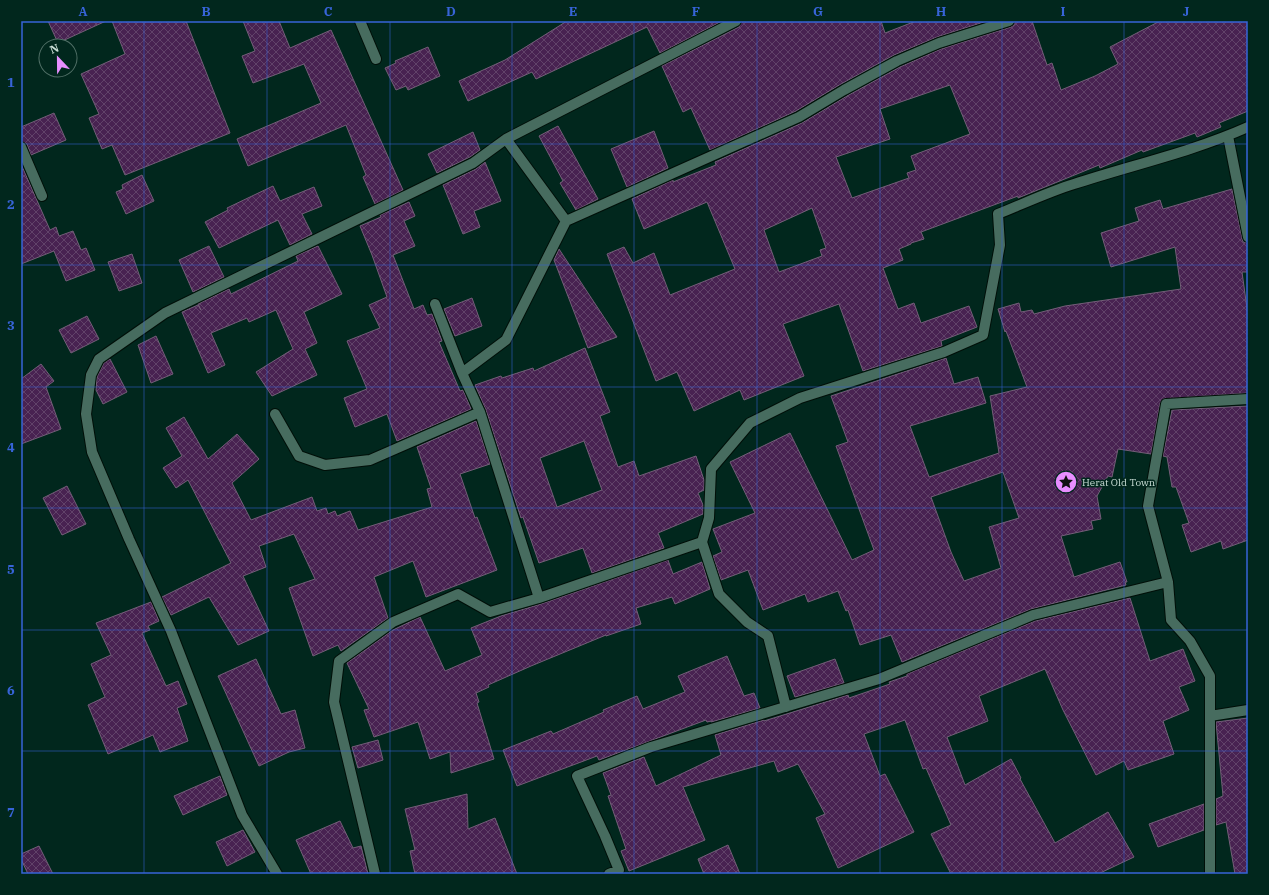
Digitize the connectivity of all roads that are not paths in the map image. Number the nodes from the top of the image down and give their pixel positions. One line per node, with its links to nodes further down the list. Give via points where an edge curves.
1 (360, 21): 4 (street)
2 (736, 21): 7 (street)
3 (1009, 21): 10 (street, via 939,43 896,61 799,117)
4 (376, 59)
5 (1248, 127): 6 (street)
6 (1228, 136): 11 (street); 17 (street, via 1073,184 998,214 1000,245 982,335 944,352 800,398 750,423 711,469 709,518)
7 (506, 139): 10 (street); 23 (street, via 473,163 165,314 99,359 91,375 86,414 92,452 171,632 242,815)
8 (21, 147): 9 (street)
9 (42, 196)
10 (566, 221): 13 (street, via 506,340)
11 (1248, 237)
12 (435, 304): 13 (street)
13 (462, 373): 15 (street)
14 (1248, 399): 18 (street, via 1166,404 1148,506)
15 (480, 412): 16 (street, via 370,460 325,465 299,456); 19 (street)
16 (275, 414)
17 (702, 542): 19 (street); 20 (street, via 720,594 747,622 768,636)
18 (1168, 582): 20 (street, via 1033,615 879,679); 22 (street, via 1171,620 1190,641 1210,676)
19 (539, 598): 24 (street, via 490,612 458,594 393,622 339,661 334,702)
20 (786, 707): 25 (street, via 651,747 576,776 619,870)
21 (1248, 710): 22 (street)
22 (1210, 716): 26 (street)
23 (277, 874)
24 (375, 874)
25 (609, 874)
26 (1210, 874)

